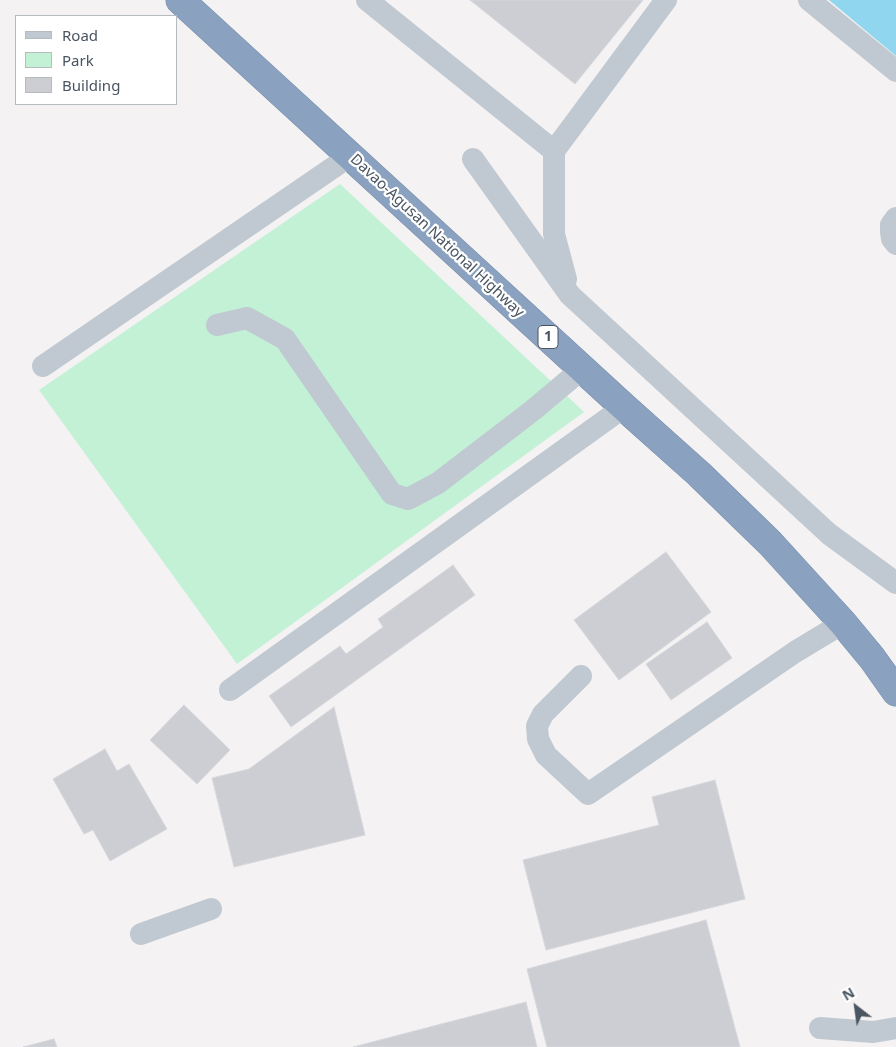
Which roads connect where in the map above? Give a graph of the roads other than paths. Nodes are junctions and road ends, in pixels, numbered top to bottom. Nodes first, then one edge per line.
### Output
1 (180, 0) edge
2 (367, 0) edge
3 (666, 0) edge
4 (809, 0) edge
5 (896, 71) edge
6 (554, 152) junction
7 (350, 156) junction
8 (473, 158) dead end
9 (896, 218) edge
10 (896, 244) edge
11 (570, 294) junction
12 (217, 325) dead end
13 (44, 366) dead end
14 (582, 369) junction
15 (624, 407) junction
16 (896, 583) edge
17 (843, 623) junction
18 (581, 676) dead end
19 (230, 690) dead end
20 (896, 692) edge
21 (211, 909) dead end
22 (141, 934) dead end
23 (820, 1028) dead end
24 (896, 1028) edge

1 - 7 highway, Davao-Agusan National Highway / 1
2 - 6 lane
3 - 6 lane
4 - 5 lane
6 - 11 lane
7 - 13 lane
7 - 14 highway, Davao-Agusan National Highway / 1
8 - 11 lane
9 - 10 lane
11 - 16 lane
12 - 14 lane
14 - 15 highway, Davao-Agusan National Highway / 1
15 - 17 highway, Davao-Agusan National Highway / 1
15 - 19 lane
17 - 18 lane
17 - 20 highway, Davao-Agusan National Highway / 1
21 - 22 lane
23 - 24 lane

